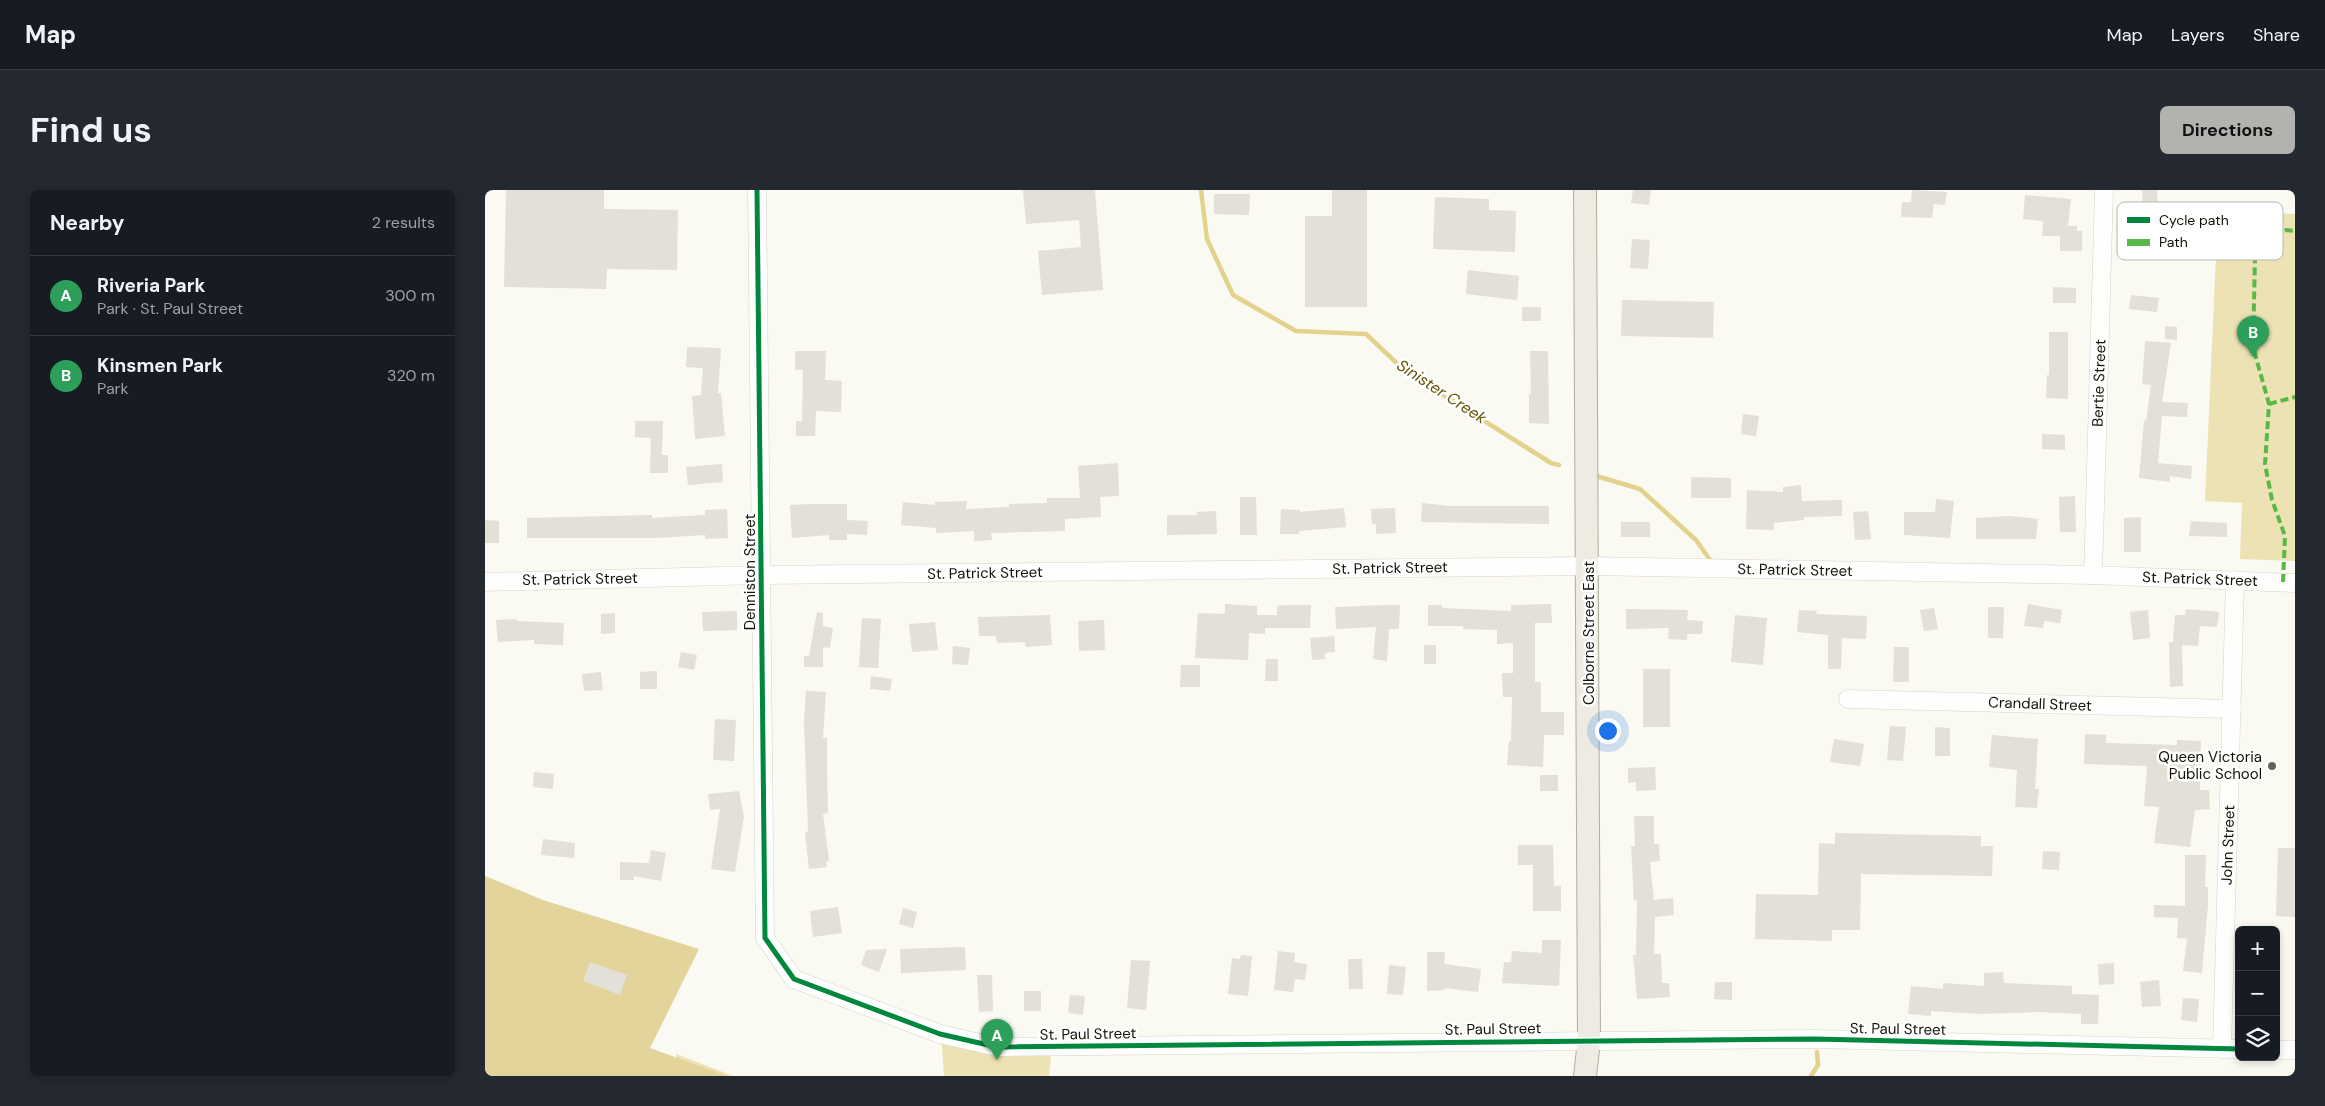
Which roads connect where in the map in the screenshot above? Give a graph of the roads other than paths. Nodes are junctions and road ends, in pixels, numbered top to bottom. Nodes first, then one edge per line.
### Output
1 (757, 190) edge
2 (1585, 190) edge
3 (2104, 190) edge
4 (1589, 566) junction
5 (763, 575) junction
6 (2093, 575) junction
7 (2235, 580) junction
8 (485, 582) edge
9 (2295, 583) edge
10 (1848, 699) dead end
11 (2232, 709) junction
12 (772, 951) joint
13 (1589, 1041) junction
14 (2231, 1049) edge
15 (2280, 1050) edge
16 (2295, 1050) edge
17 (1585, 1076) edge

1 - 5 street, Denniston Street
2 - 4 main road, Colborne Street East
3 - 6 street, Bertie Street
4 - 5 street, St. Patrick Street
4 - 6 street, St. Patrick Street
4 - 13 main road, Colborne Street East
5 - 8 street, St. Patrick Street
5 - 12 street, Denniston Street
6 - 7 street, St. Patrick Street
7 - 9 street, St. Patrick Street
7 - 11 street, John Street
10 - 11 street, Crandall Street
11 - 14 street, John Street
12 - 13 street, St. Paul Street
13 - 14 street, St. Paul Street
13 - 17 main road, Colborne Street East
15 - 16 street

